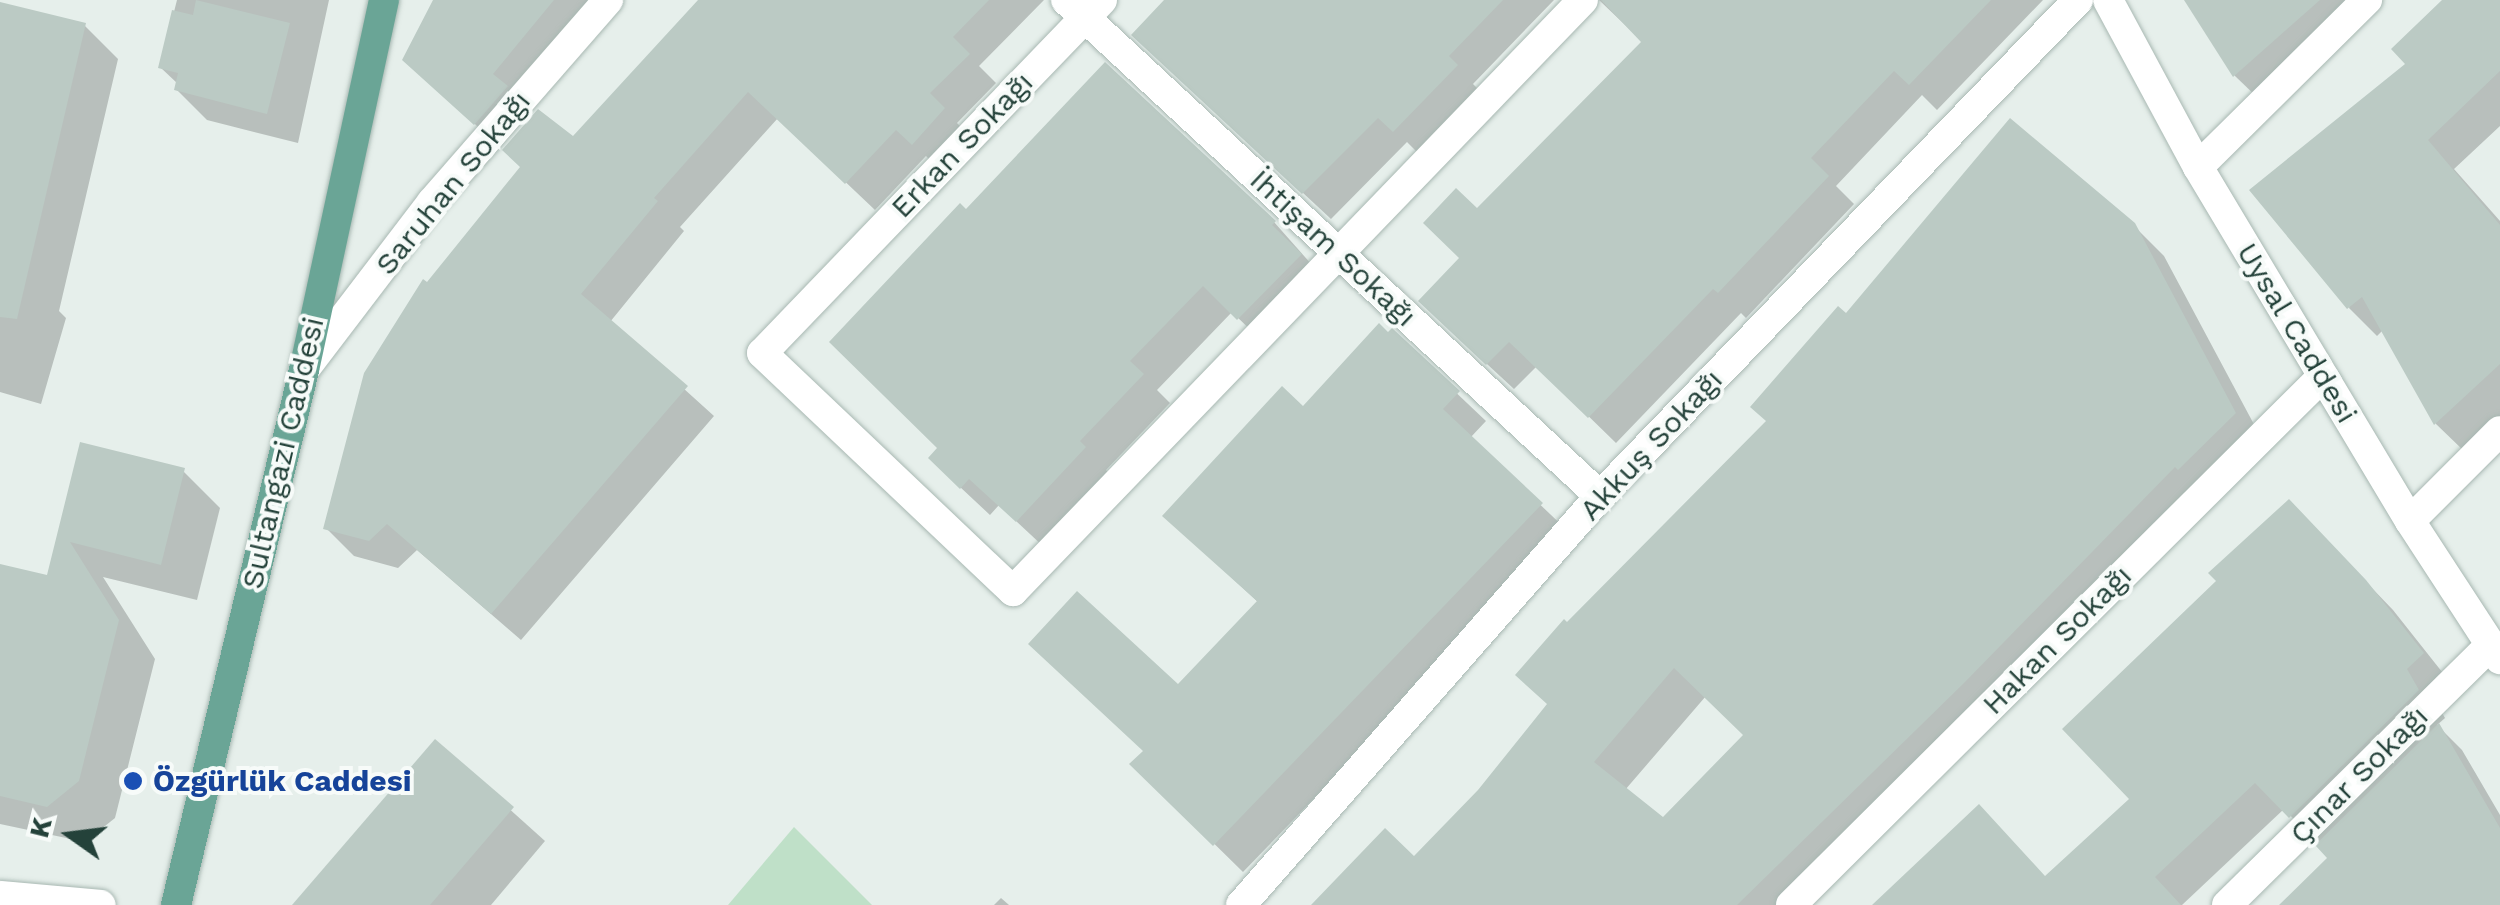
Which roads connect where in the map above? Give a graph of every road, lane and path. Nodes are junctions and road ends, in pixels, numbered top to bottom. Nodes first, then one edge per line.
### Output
1 (384, 0) edge
2 (608, 0) edge
3 (1584, 0) edge
4 (2078, 0) edge
5 (2108, 0) edge
6 (2366, 0) edge
7 (1085, 6) edge
8 (2198, 168) junction
9 (1340, 256) junction
10 (304, 370) junction
11 (2322, 376) junction
12 (2500, 431) edge
13 (1600, 496) junction
14 (2410, 521) junction
15 (2496, 652) edge
16 (0, 896) edge
17 (101, 905) edge
18 (176, 905) edge
19 (1241, 905) edge
20 (1791, 905) edge
21 (2227, 905) edge

1 - 10 main road, Sultangazi Caddesi
2 - 10 street, Saruhan Sokağı
3 - 9 street
4 - 13 street, Akkuş Sokağı
5 - 8 street, Uysal Caddesi
6 - 8 street
7 - 9 street, İhtişam Sokağı
7 - 9 street, Erkan Sokağı
8 - 11 street, Uysal Caddesi
9 - 13 street, İhtişam Sokağı
10 - 18 main road, Sultangazi Caddesi
11 - 14 street, Uysal Caddesi
11 - 20 street, Hakan Sokağı
12 - 14 street
13 - 19 street, Akkuş Sokağı
14 - 15 street, Uysal Caddesi
15 - 21 street, Çınar Sokağı
16 - 17 street

